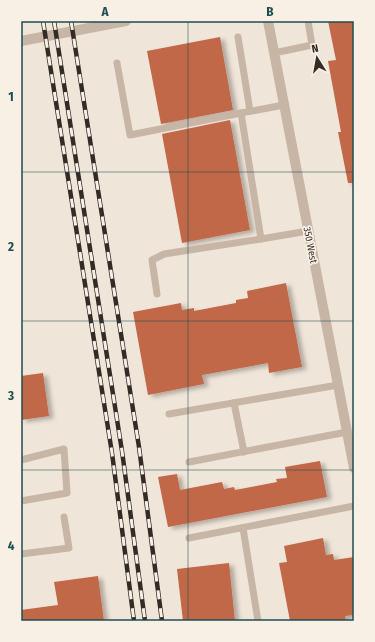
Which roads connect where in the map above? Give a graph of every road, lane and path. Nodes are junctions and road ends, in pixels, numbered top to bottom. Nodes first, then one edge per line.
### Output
1 (126, 21) edge
2 (268, 21) edge
3 (308, 21) edge
4 (238, 37) dead end
5 (21, 41) edge
6 (274, 53) junction
7 (117, 63) dead end
8 (284, 105) junction
9 (250, 111) junction
10 (241, 113) junction
11 (308, 231) junction
12 (261, 239) junction
13 (157, 294) dead end
14 (338, 386) junction
15 (234, 403) junction
16 (170, 414) dead end
17 (347, 432) junction
18 (244, 452) junction
19 (21, 460) edge
20 (189, 462) dead end
21 (354, 468) edge
22 (21, 502) edge
23 (354, 506) edge
24 (64, 517) dead end
25 (243, 528) junction
26 (189, 538) dead end
27 (21, 554) edge
28 (258, 621) edge

1 - 5 street
2 - 6 street, 350 West
3 - 6 lane
4 - 9 lane
6 - 8 street, 350 West
7 - 10 lane
8 - 9 lane
8 - 11 street, 350 West
9 - 10 lane
10 - 12 lane
11 - 12 lane
11 - 14 street, 350 West
12 - 13 lane
14 - 15 lane
14 - 17 street, 350 West
15 - 16 lane
15 - 18 lane
17 - 18 lane
17 - 21 street, 350 West
18 - 20 lane
19 - 22 lane
23 - 25 lane
24 - 27 lane
25 - 26 lane
25 - 28 lane

